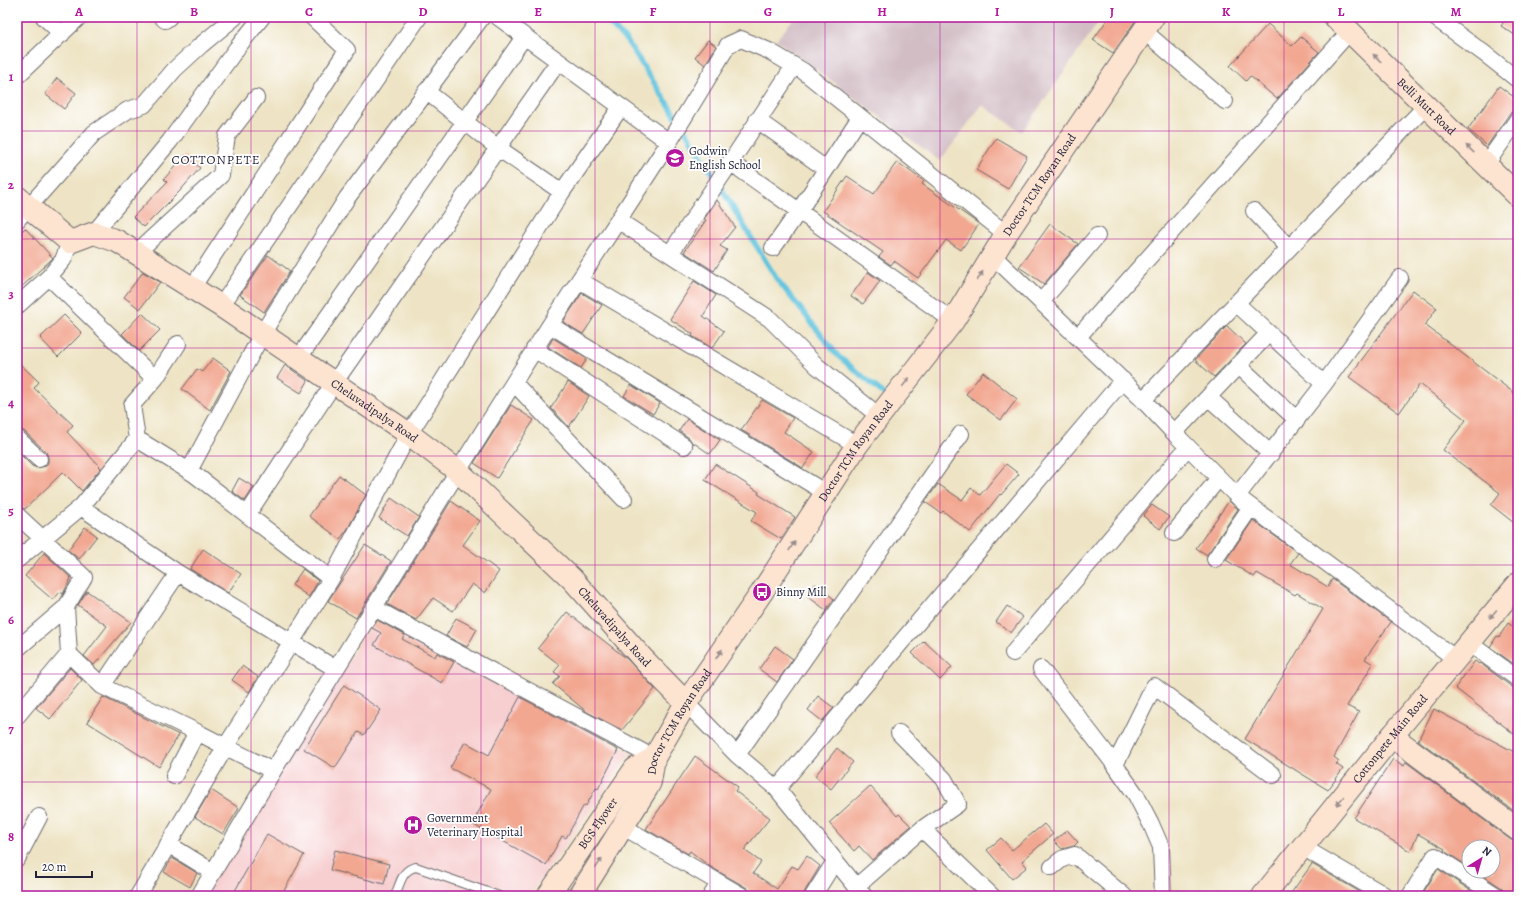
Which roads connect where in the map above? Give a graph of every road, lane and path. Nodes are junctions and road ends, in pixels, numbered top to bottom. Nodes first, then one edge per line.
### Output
1 (44, 17) edge
2 (79, 17) edge
3 (162, 17) edge
4 (169, 17) edge
5 (236, 17) edge
6 (262, 17) edge
7 (312, 17) edge
8 (419, 17) edge
9 (482, 17) edge
10 (498, 17) edge
11 (1434, 17) edge
12 (1148, 24) edge
13 (1342, 24) edge
14 (62, 34) junction
15 (524, 37) junction
16 (558, 62) junction
17 (794, 66) junction
18 (20, 67) edge
19 (1516, 74) edge
20 (426, 92) junction
21 (256, 98) dead end
22 (1225, 101) dead end
23 (1426, 106) junction
24 (620, 107) junction
25 (860, 117) junction
26 (1518, 119) edge
27 (757, 120) junction
28 (464, 122) junction
29 (676, 131) junction
30 (498, 148) junction
31 (1486, 164) junction
32 (726, 168) junction
33 (826, 169) junction
34 (562, 192) junction
35 (1518, 196) edge
36 (21, 208) edge
37 (1254, 210) dead end
38 (799, 211) junction
39 (619, 221) junction
40 (94, 233) junction
41 (1006, 234) junction
42 (1097, 236) dead end
43 (70, 242) junction
44 (773, 248) dead end
45 (1289, 248) junction
46 (136, 253) junction
47 (670, 254) junction
48 (992, 255) junction
49 (49, 277) junction
50 (1400, 278) dead end
51 (579, 280) junction
52 (192, 288) junction
53 (1041, 302) junction
54 (1236, 303) junction
55 (17, 306) edge
56 (221, 306) junction
57 (953, 321) junction
58 (550, 325) junction
59 (1269, 333) junction
60 (262, 334) junction
61 (1078, 338) junction
62 (178, 344) dead end
63 (534, 349) junction
64 (298, 359) junction
65 (1238, 365) junction
66 (155, 379) junction
67 (1123, 380) junction
68 (334, 383) junction
69 (514, 383) junction
70 (1324, 384) junction
71 (1208, 397) junction
72 (1143, 400) junction
73 (879, 416) junction
74 (1297, 420) junction
75 (409, 434) junction
76 (961, 434) dead end
77 (1174, 434) junction
78 (17, 438) edge
79 (137, 439) junction
80 (857, 445) junction
81 (684, 446) dead end
82 (1188, 447) junction
83 (1271, 454) junction
84 (39, 459) dead end
85 (189, 471) junction
86 (458, 471) junction
87 (1219, 478) junction
88 (826, 494) junction
89 (1237, 496) junction
90 (624, 499) dead end
91 (81, 507) junction
92 (1251, 507) junction
93 (17, 515) edge
94 (247, 515) junction
95 (1174, 533) dead end
96 (43, 538) junction
97 (1215, 559) dead end
98 (17, 560) edge
99 (178, 573) junction
100 (331, 579) junction
101 (1518, 584) edge
102 (66, 607) junction
103 (374, 608) junction
104 (292, 641) junction
105 (17, 649) edge
106 (1462, 651) junction
107 (1013, 653) dead end
108 (69, 654) junction
109 (336, 669) junction
110 (1041, 669) dead end
111 (1518, 679) edge
112 (102, 686) junction
113 (686, 703) junction
114 (17, 716) edge
115 (197, 732) junction
116 (899, 732) dead end
117 (1392, 736) junction
118 (226, 746) junction
119 (738, 755) junction
120 (654, 758) junction
121 (1115, 765) junction
122 (273, 771) junction
123 (1273, 775) dead end
124 (174, 776) dead end
125 (777, 789) junction
126 (39, 817) dead end
127 (622, 826) junction
128 (922, 829) junction
129 (1518, 830) edge
130 (168, 844) junction
131 (1304, 846) junction
132 (17, 859) edge
133 (835, 861) junction
134 (1052, 867) dead end
135 (213, 872) junction
136 (860, 891) edge
137 (138, 896) edge
138 (199, 896) edge
139 (395, 896) edge
140 (498, 896) edge
141 (548, 896) edge
142 (579, 896) edge
143 (742, 896) edge
144 (813, 896) edge
145 (992, 896) edge
146 (1124, 896) edge
147 (1162, 896) edge
148 (1263, 896) edge
149 (1386, 896) edge
150 (1410, 896) edge
151 (1497, 896) edge

1 - 14 street
2 - 14 street
3 - 4 street
5 - 36 street
6 - 40 street
7 - 52 street
8 - 56 street
9 - 20 street
10 - 15 street
11 - 19 street
12 - 22 street
12 - 41 main road, Doctor TCM Royan Road
23 -> 13 main road, Belli Mutt Road
13 - 61 street
14 - 18 street
15 - 16 street
15 - 28 street
16 - 24 street
16 - 30 street
17 - 25 street
17 - 27 street
17 - 29 street
20 - 28 street
20 - 60 street
21 - 46 street
31 -> 23 main road, Belli Mutt Road
23 - 45 street
24 - 29 street
24 - 34 street
25 - 33 street
25 - 41 street
26 - 31 street
27 - 32 street
27 - 33 street
28 - 30 street
28 - 64 street
29 - 39 street
30 - 34 street
30 - 68 street
31 - 35 main road, Belli Mutt Road
32 - 38 street
32 - 47 street
33 - 38 street
34 - 75 street
36 - 43 main road
37 - 45 street
38 - 44 street
38 - 57 street
39 - 47 street
39 - 51 street
40 - 43 main road
40 - 46 main road, Cheluvadipalya Road
41 - 48 main road, Doctor TCM Royan Road
42 - 53 street
43 - 49 street
45 - 54 street
46 - 52 main road, Cheluvadipalya Road
47 - 73 street
48 - 53 street
57 -> 48 main road, Doctor TCM Royan Road
49 - 55 street
49 - 66 street
50 - 70 street
51 - 58 street
51 - 80 street
52 - 56 main road, Cheluvadipalya Road
53 - 61 street
54 - 59 street
54 - 72 street
56 - 60 main road, Cheluvadipalya Road
73 -> 57 main road, Doctor TCM Royan Road
58 - 63 street
58 - 88 street
59 - 65 street
59 - 70 street
60 - 64 main road, Cheluvadipalya Road
60 - 85 street
61 - 67 street
62 - 66 street
63 - 69 street
63 - 81 street
64 - 68 main road, Cheluvadipalya Road
65 - 71 street
65 - 74 street
66 - 79 street
67 - 72 street
67 - 125 street
68 - 75 main road, Cheluvadipalya Road
68 - 94 street
69 - 86 street
69 - 90 street
70 - 74 street
71 - 77 street
71 - 83 street
72 - 77 street
73 - 80 main road, Doctor TCM Royan Road
74 - 83 street
75 - 86 main road, Cheluvadipalya Road
75 - 100 street
76 - 119 street
77 - 82 street
78 - 84 street
79 - 85 street
79 - 91 street
80 - 88 main road, Doctor TCM Royan Road
82 - 87 street
82 - 107 street
83 - 89 street
85 - 94 street
86 - 103 street
86 - 113 main road, Cheluvadipalya Road
87 - 89 street
87 - 95 street
113 -> 88 main road, Doctor TCM Royan Road
89 - 92 street
91 - 96 street
91 - 99 street
92 - 97 street
92 - 106 street
93 - 96 street
94 - 100 street
96 - 98 street
96 - 102 street
99 - 104 street
99 - 112 street
100 - 104 street
101 -> 106 main road, Cottonpete Main Road
102 - 105 street
102 - 108 street
103 - 109 street
103 - 120 street
104 - 109 street
104 - 118 street
106 - 111 street
106 - 117 main road, Cottonpete Main Road
108 - 112 street
108 - 114 street
109 - 122 street
110 - 121 street
112 - 115 street
113 - 119 street
113 - 120 main road, Doctor TCM Royan Road
115 - 118 street
115 - 124 street
116 - 128 street
117 - 129 main road
117 -> 131 main road, Cottonpete Main Road
118 - 122 street
118 - 130 street
119 - 125 street
120 - 127 main road, Doctor TCM Royan Road
120 - 141 main road, BGS Flyover
121 - 123 street
121 - 147 street
122 - 135 street
125 - 133 street
126 - 132 street
142 -> 127 main road, Doctor TCM Royan Road
127 - 143 street
128 - 136 street
128 - 145 street
130 - 135 street
130 - 137 street
131 - 148 main road, Cottonpete Main Road
131 - 149 street
133 - 136 street
133 - 144 street
134 - 146 street
135 - 138 street
139 - 140 lane
150 - 151 street

